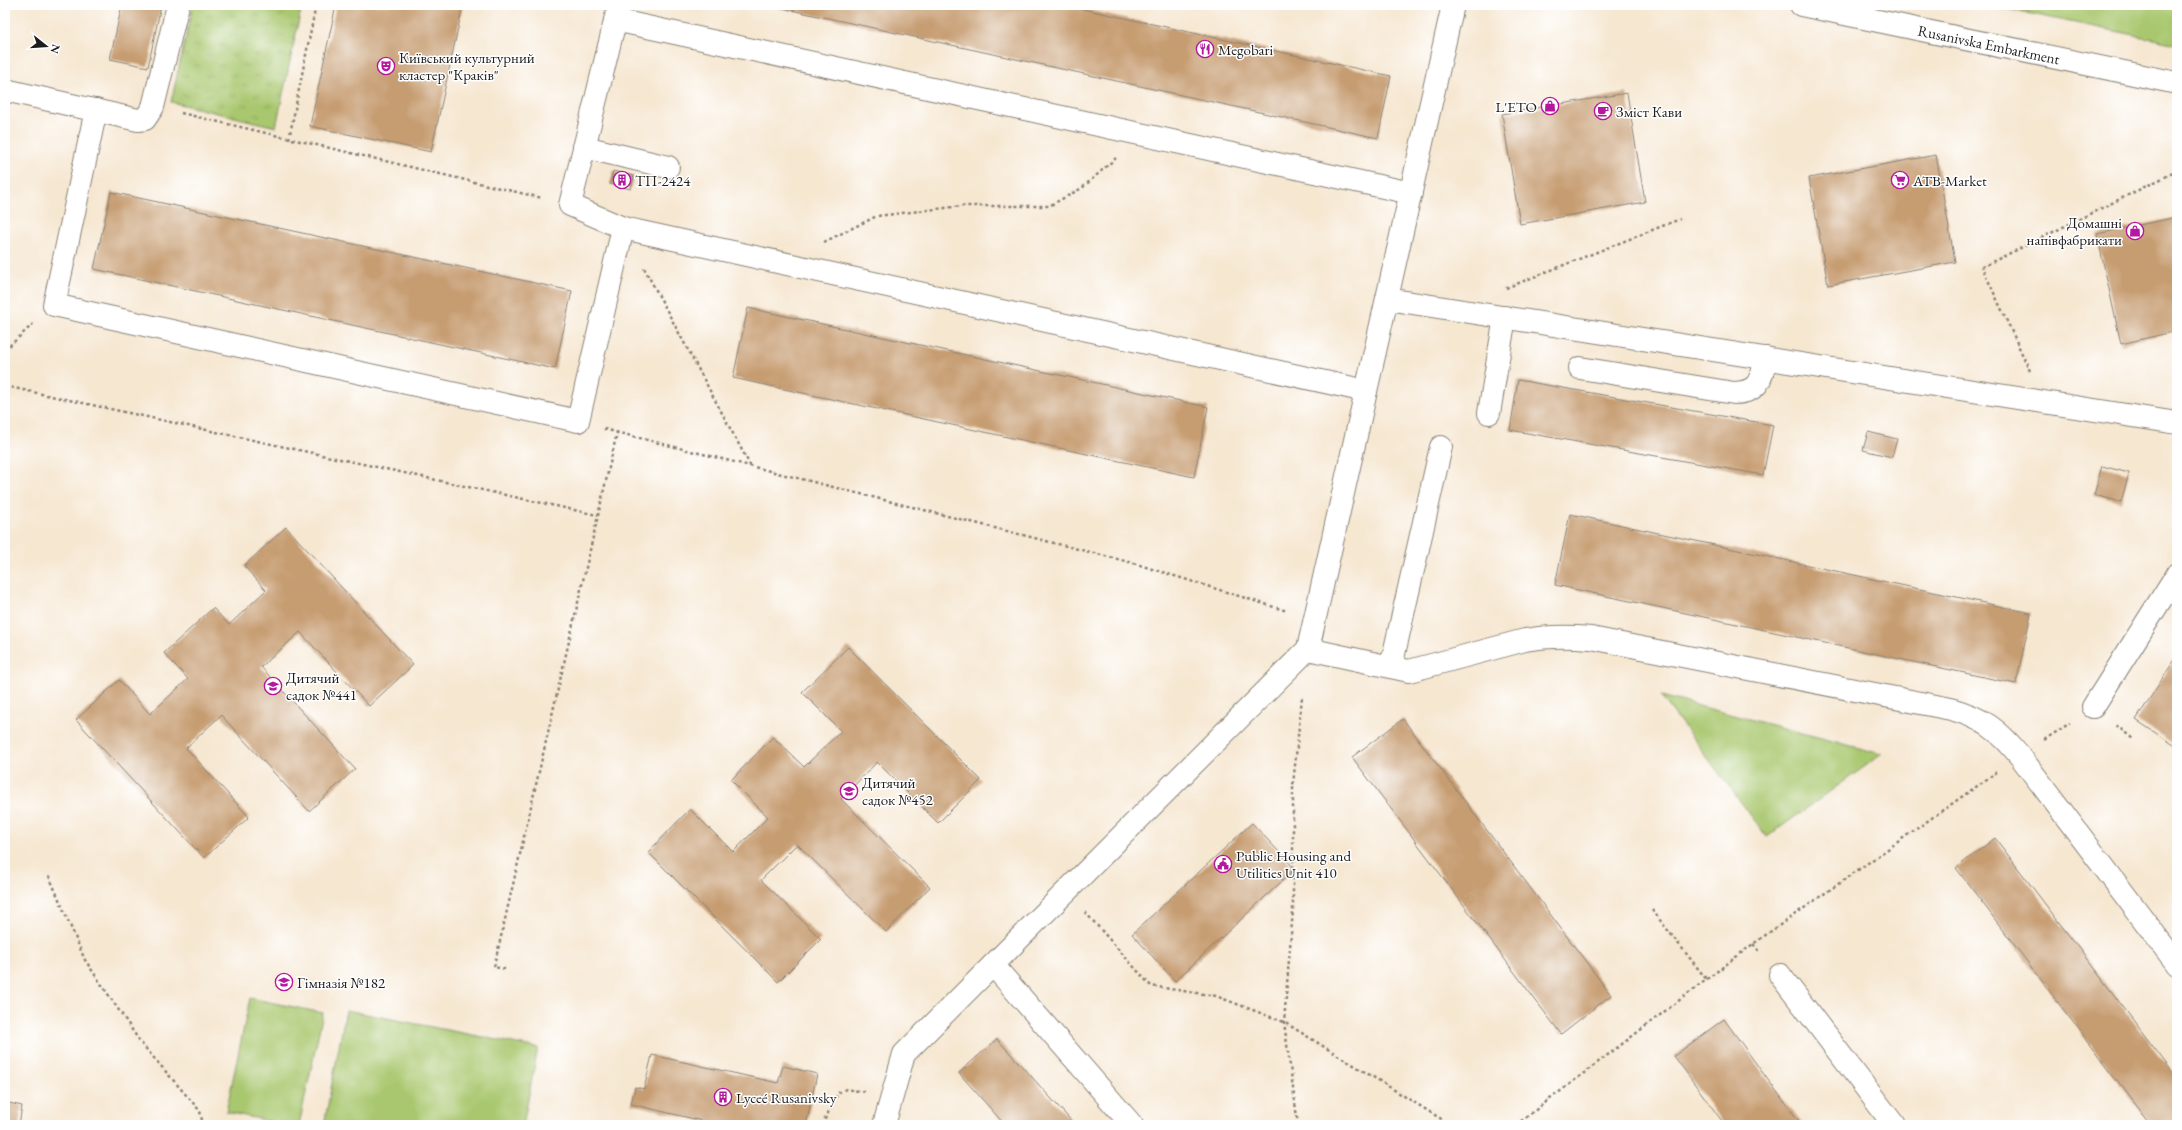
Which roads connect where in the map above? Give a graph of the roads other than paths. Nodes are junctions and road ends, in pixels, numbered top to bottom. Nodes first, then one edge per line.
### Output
1 (178, 5) edge
2 (1453, 5) edge
3 (1801, 5) edge
4 (617, 12) edge
5 (2177, 83) edge
6 (5, 90) edge
7 (96, 110) junction
8 (584, 147) junction
9 (668, 166) dead end
10 (1411, 193) junction
11 (623, 228) junction
12 (1387, 299) junction
13 (1505, 317) junction
14 (1766, 358) junction
15 (1580, 368) dead end
16 (1366, 391) junction
17 (1489, 413) dead end
18 (2177, 423) edge
19 (1441, 447) dead end
20 (2177, 574) edge
21 (1308, 649) junction
22 (1390, 667) junction
23 (2093, 707) dead end
24 (2177, 964) edge
25 (993, 965) junction
26 (1780, 975) dead end
27 (884, 1125) edge
28 (1132, 1125) edge
29 (1894, 1125) edge

1 - 7 main road
2 - 10 main road
3 - 5 main road, Rusanivska Embarkment
4 - 8 main road
4 - 10 main road
6 - 7 main road
7 - 11 main road
8 - 9 main road
8 - 11 main road
10 - 12 main road
11 - 16 main road
12 - 13 main road
12 - 16 main road
13 - 14 main road
13 - 17 main road
14 - 15 main road
14 - 18 main road
16 - 21 main road
19 - 22 main road
20 - 23 main road
21 - 22 main road
21 - 25 main road
22 - 24 main road
25 - 27 main road
25 - 28 main road
26 - 29 main road

